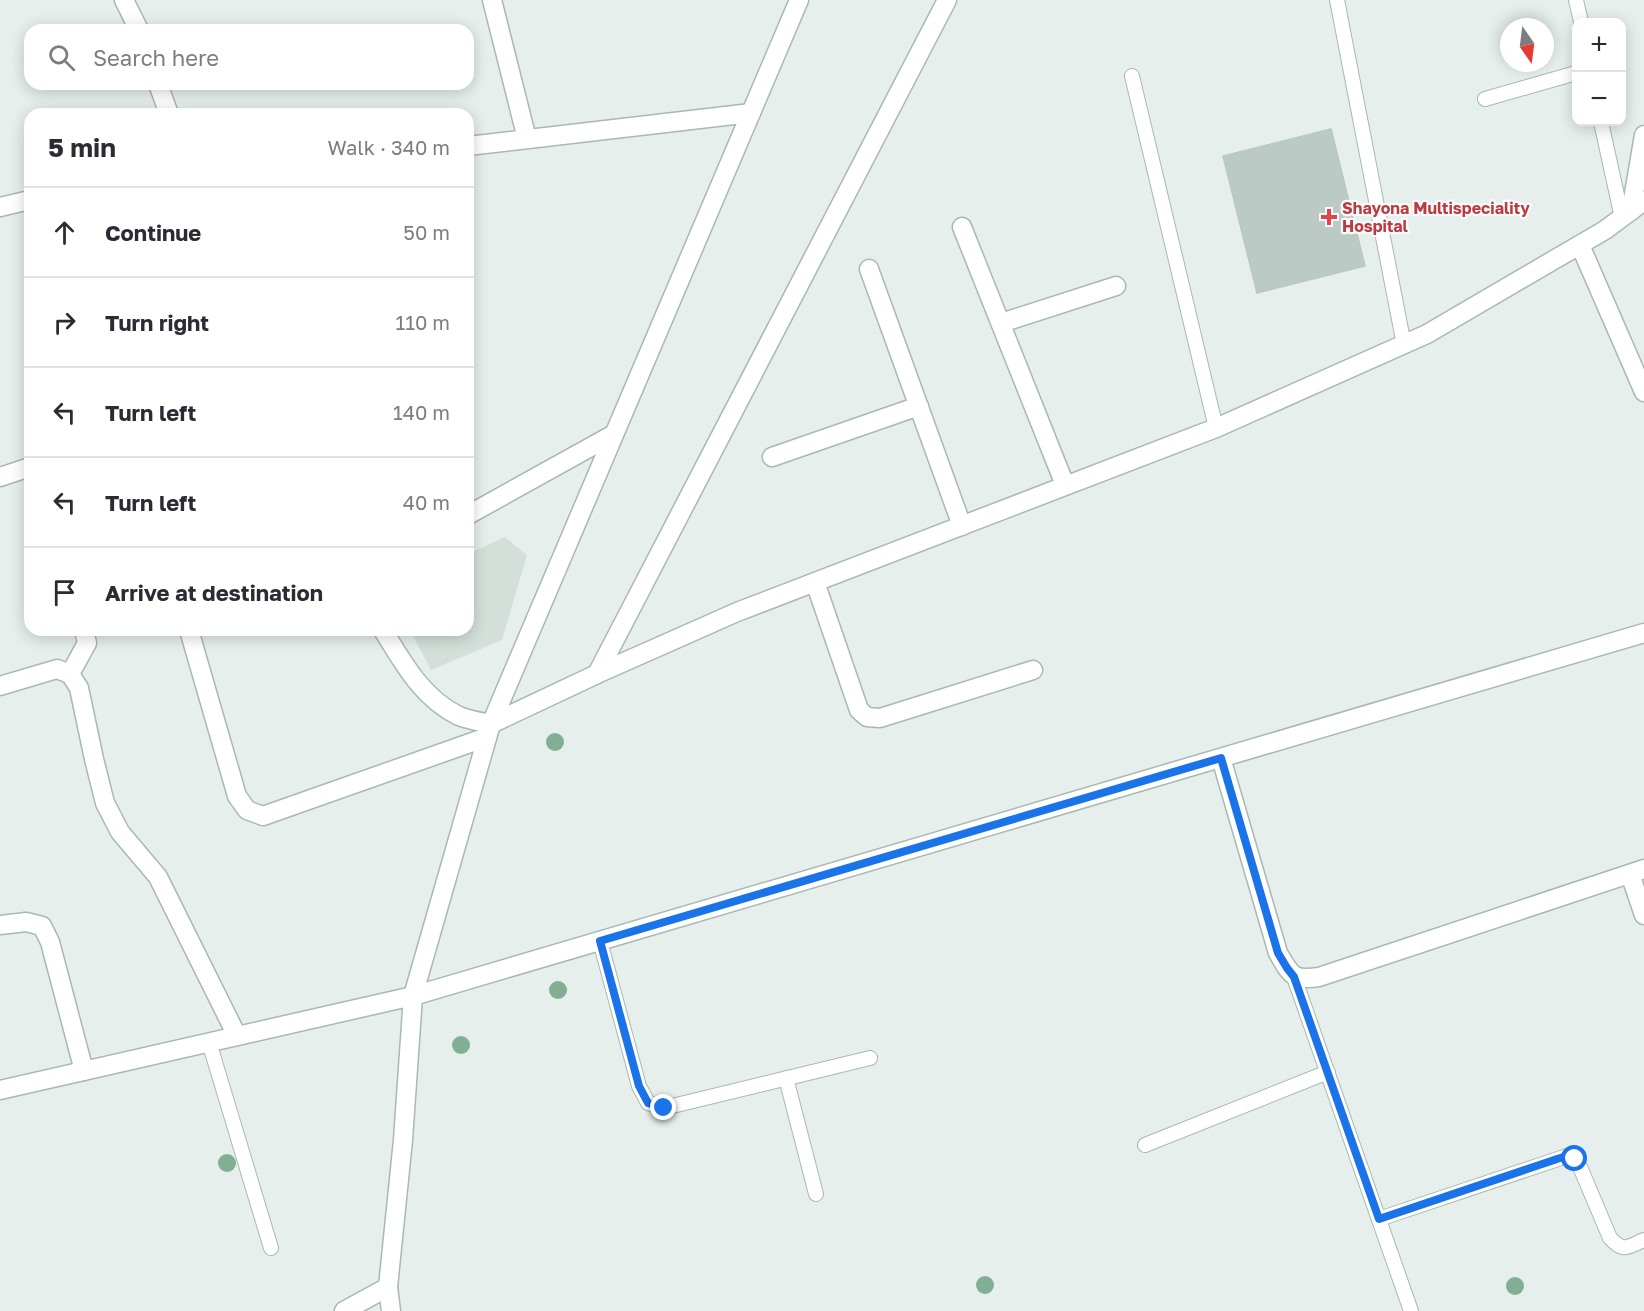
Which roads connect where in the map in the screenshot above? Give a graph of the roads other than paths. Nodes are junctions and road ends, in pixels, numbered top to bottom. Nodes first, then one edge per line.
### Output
1 (124, 0) edge
2 (492, 0) edge
3 (800, 0) edge
4 (947, 0) edge
5 (1337, 0) edge
6 (1576, 0) edge
7 (1580, 18) edge
8 (135, 24) edge
9 (1572, 75) edge
10 (1132, 76) dead end
11 (161, 90) edge
12 (1485, 99) dead end
13 (167, 108) edge
14 (751, 113) junction
15 (1603, 126) edge
16 (1644, 135) edge
17 (527, 139) junction
18 (474, 145) edge
19 (24, 201) edge
20 (0, 207) edge
21 (1635, 211) edge
22 (962, 227) dead end
23 (1580, 245) junction
24 (869, 269) dead end
25 (1116, 286) dead end
26 (1000, 323) junction
27 (1404, 345) junction
28 (1644, 392) edge
29 (919, 406) junction
30 (1216, 428) junction
31 (614, 434) junction
32 (772, 457) dead end
33 (24, 469) edge
34 (0, 477) edge
35 (1065, 485) junction
36 (474, 512) edge
37 (962, 526) junction
38 (814, 582) junction
39 (1644, 633) edge
40 (85, 636) edge
41 (191, 636) edge
42 (387, 636) edge
43 (1033, 670) dead end
44 (70, 674) junction
45 (597, 674) junction
46 (0, 686) edge
47 (489, 731) junction
48 (1221, 758) junction
49 (1637, 871) edge
50 (1644, 915) edge
51 (0, 925) edge
52 (600, 941) junction
53 (1294, 977) junction
54 (412, 996) junction
55 (237, 1036) junction
56 (209, 1042) junction
57 (870, 1058) dead end
58 (84, 1071) junction
59 (1328, 1072) junction
60 (786, 1078) junction
61 (0, 1090) edge
62 (1145, 1145) dead end
63 (816, 1194) dead end
64 (1379, 1219) junction
65 (1644, 1240) edge
66 (271, 1248) dead end
67 (388, 1287) junction
68 (344, 1311) edge
69 (391, 1311) edge
70 (1411, 1311) edge

1 - 8 street
2 - 17 street
3 - 14 street
4 - 45 street
5 - 27 lane
6 - 7 lane
9 - 12 lane
10 - 30 lane
11 - 13 street
14 - 17 street
14 - 31 street
15 - 21 lane
16 - 21 street
17 - 18 street
19 - 20 street
21 - 23 street
22 - 26 street
23 - 27 street
23 - 28 street
24 - 29 street
25 - 26 street
26 - 35 street
27 - 30 street
29 - 32 street
29 - 37 street
30 - 35 street
31 - 36 street
31 - 47 street
33 - 34 street
35 - 37 street
37 - 38 street
38 - 43 street
38 - 45 street
39 - 48 street
40 - 44 street
41 - 47 street
42 - 47 street
44 - 46 street
44 - 55 street
45 - 47 street
47 - 54 street
48 - 52 street
48 - 53 street
49 - 50 street
49 - 53 street
51 - 58 street
52 - 54 street
52 - 60 lane
53 - 59 lane
54 - 55 street
54 - 67 street
55 - 56 street
56 - 58 street
56 - 66 lane
57 - 60 lane
58 - 61 street
59 - 62 lane
59 - 64 lane
60 - 63 lane
64 - 65 lane
64 - 70 lane
67 - 68 street
67 - 69 street

